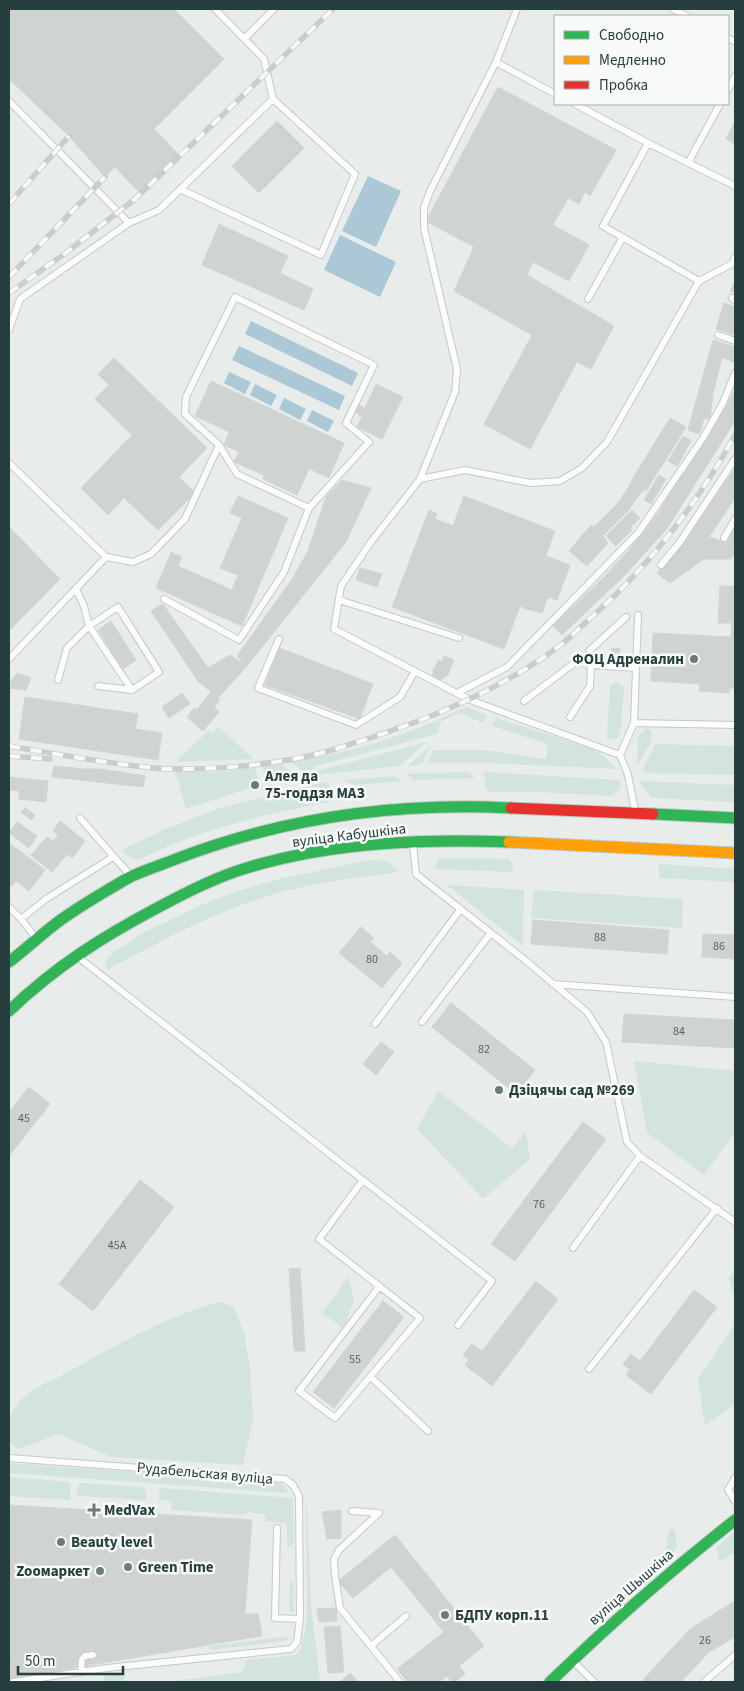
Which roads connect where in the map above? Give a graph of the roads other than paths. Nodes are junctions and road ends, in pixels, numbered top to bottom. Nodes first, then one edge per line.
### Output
1 (215, 9) edge
2 (274, 9) edge
3 (517, 9) edge
4 (674, 9) edge
5 (685, 15) edge
6 (244, 39) junction
7 (496, 62) junction
8 (735, 76) edge
9 (729, 88) edge
10 (554, 93) edge
11 (272, 99) junction
12 (577, 105) edge
13 (719, 105) edge
14 (10, 106) edge
15 (648, 142) junction
16 (688, 163) junction
17 (735, 186) edge
18 (180, 189) junction
19 (129, 223) junction
20 (623, 237) junction
21 (735, 257) edge
22 (699, 281) junction
23 (588, 299) dead end
24 (9, 330) edge
25 (718, 335) dead end
26 (735, 341) edge
27 (735, 373) edge
28 (219, 445) junction
29 (735, 459) edge
30 (9, 463) edge
31 (420, 479) junction
32 (309, 508) junction
33 (735, 519) edge
34 (724, 538) dead end
35 (106, 557) junction
36 (661, 565) dead end
37 (76, 589) junction
38 (164, 599) dead end
39 (339, 600) junction
40 (638, 615) dead end
41 (626, 617) dead end
42 (89, 626) junction
43 (459, 638) dead end
44 (279, 639) dead end
45 (9, 659) edge
46 (591, 665) junction
47 (635, 668) junction
48 (415, 671) junction
49 (58, 680) dead end
50 (98, 686) dead end
51 (132, 690) junction
52 (458, 693) junction
53 (524, 701) dead end
54 (570, 718) dead end
55 (634, 723) junction
56 (735, 725) edge
57 (620, 755) junction
58 (635, 813) junction
59 (80, 818) dead end
60 (735, 818) edge
61 (413, 842) junction
62 (735, 853) edge
63 (113, 857) junction
64 (131, 877) junction
65 (9, 907) edge
66 (460, 910) junction
67 (22, 919) junction
68 (490, 934) junction
69 (36, 939) junction
70 (75, 954) junction
71 (9, 962) edge
72 (552, 984) junction
73 (735, 996) edge
74 (9, 1011) edge
75 (422, 1022) dead end
76 (375, 1024) dead end
77 (640, 1156) junction
78 (363, 1180) junction
79 (717, 1208) junction
80 (735, 1222) edge
81 (573, 1248) dead end
82 (379, 1287) junction
83 (458, 1325) dead end
84 (589, 1369) dead end
85 (371, 1377) junction
86 (428, 1431) dead end
87 (9, 1458) edge
88 (735, 1478) edge
89 (735, 1501) edge
90 (352, 1511) dead end
91 (735, 1520) edge
92 (277, 1528) dead end
93 (406, 1616) dead end
94 (300, 1619) junction
95 (371, 1646) junction
96 (93, 1655) dead end
97 (735, 1655) edge
98 (572, 1660) junction
99 (81, 1672) junction
100 (13, 1682) edge
101 (400, 1682) edge
102 (550, 1682) edge
103 (594, 1682) edge
104 (704, 1682) edge

1 - 6 lane
2 - 6 lane
3 - 7 lane
4 - 5 lane
6 - 11 lane
7 - 10 lane
7 - 31 lane
8 - 9 lane
11 - 18 lane
11 - 18 lane
12 - 15 lane
13 - 16 lane
14 - 19 lane
15 - 16 lane
15 - 20 lane
16 - 17 lane
18 - 19 lane
19 - 24 lane
20 - 22 lane
20 - 23 lane
21 - 22 lane
22 - 31 lane
25 - 26 lane
27 - 52 lane
28 - 32 lane
28 - 32 lane
28 - 35 lane
29 - 36 lane
30 - 35 lane
31 - 39 lane
32 - 38 lane
33 - 34 lane
35 - 37 lane
37 - 42 lane
37 - 45 lane
39 - 43 lane
39 - 48 lane
40 - 47 lane
41 - 46 lane
42 - 49 lane
42 - 51 lane
42 - 51 lane
44 - 48 lane
46 - 47 lane
46 - 53 lane
46 - 54 lane
47 - 55 lane
48 - 52 lane
50 - 51 lane
52 - 57 lane
55 - 56 lane
55 - 57 lane
57 - 58 lane
58 - 60 main road, вуліца Кабушкіна
58 - 64 main road, вуліца Кабушкіна
59 - 63 lane
61 - 62 main road, вуліца Кабушкіна
61 - 66 lane
61 - 70 main road, вуліца Кабушкіна
63 - 64 lane
63 - 67 lane
64 - 69 main road, вуліца Кабушкіна
65 - 67 lane
66 - 68 lane
66 - 76 lane
67 - 69 lane
68 - 72 lane
68 - 75 lane
69 - 71 main road, вуліца Кабушкіна
70 - 74 main road, вуліца Кабушкіна
70 - 78 lane
72 - 73 lane
72 - 77 lane
77 - 79 lane
77 - 81 lane
78 - 82 lane
78 - 83 lane
79 - 80 lane
79 - 84 lane
82 - 85 lane
82 - 85 lane
85 - 86 lane
87 - 94 lane, Рудабельская вуліца
88 - 89 lane
90 - 95 lane
91 - 98 main road, вуліца Шышкіна
92 - 94 lane
93 - 95 lane
94 - 99 lane, Рудабельская вуліца
95 - 101 lane
96 - 99 lane
97 - 104 lane
98 - 102 main road, вуліца Шышкіна
98 - 103 lane
99 - 100 lane

